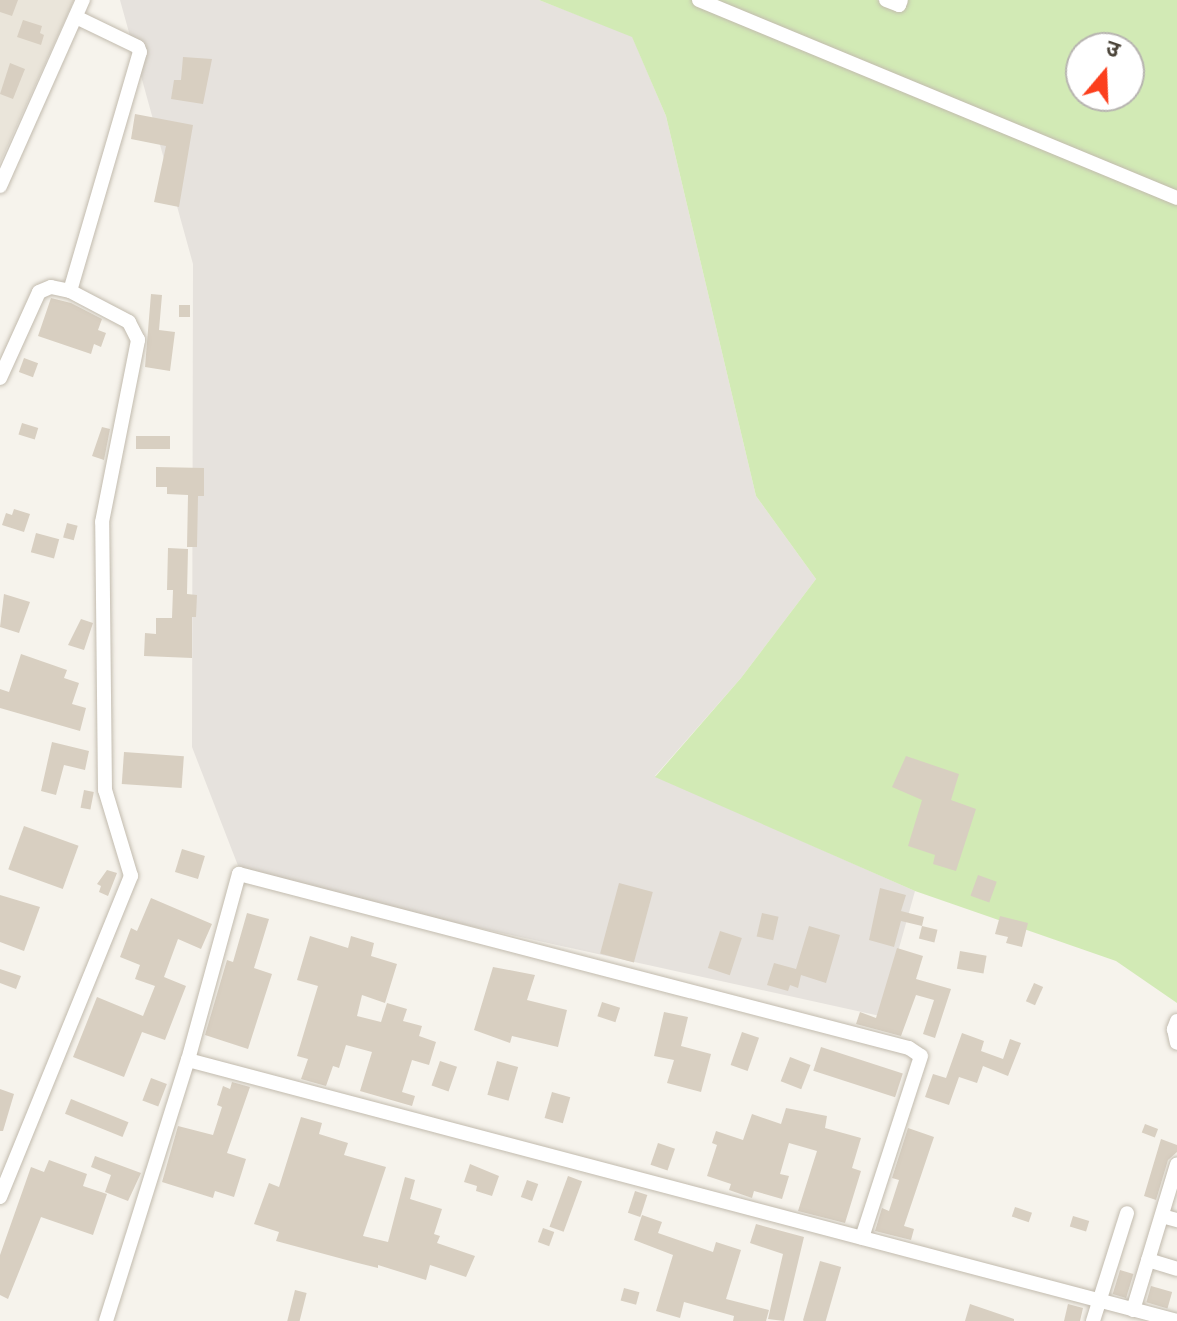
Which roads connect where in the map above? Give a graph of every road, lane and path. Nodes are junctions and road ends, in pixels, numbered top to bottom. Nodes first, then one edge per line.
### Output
1 (83, 0) edge
2 (699, 0) edge
3 (76, 17) junction
4 (0, 186) edge
5 (1177, 198) edge
6 (70, 291) junction
7 (0, 378) edge
8 (1177, 1021) edge
9 (1177, 1043) edge
10 (188, 1060) junction
11 (1176, 1168) edge
12 (0, 1197) edge
13 (1127, 1213) dead end
14 (1162, 1216) junction
15 (1177, 1220) edge
16 (862, 1238) junction
17 (1148, 1260) junction
18 (1177, 1269) edge
19 (1099, 1301) junction
20 (1133, 1310) junction
21 (106, 1321) edge
22 (1093, 1321) edge
23 (1177, 1321) edge

1 - 3 street
2 - 5 street
3 - 4 street
3 - 6 street
6 - 7 street
6 - 12 street
8 - 9 street
10 - 16 street
10 - 16 street
10 - 21 street
11 - 14 street
13 - 19 street
14 - 15 street
14 - 17 street
16 - 19 street
17 - 18 street
17 - 20 street
19 - 20 street
19 - 22 street
20 - 23 street

